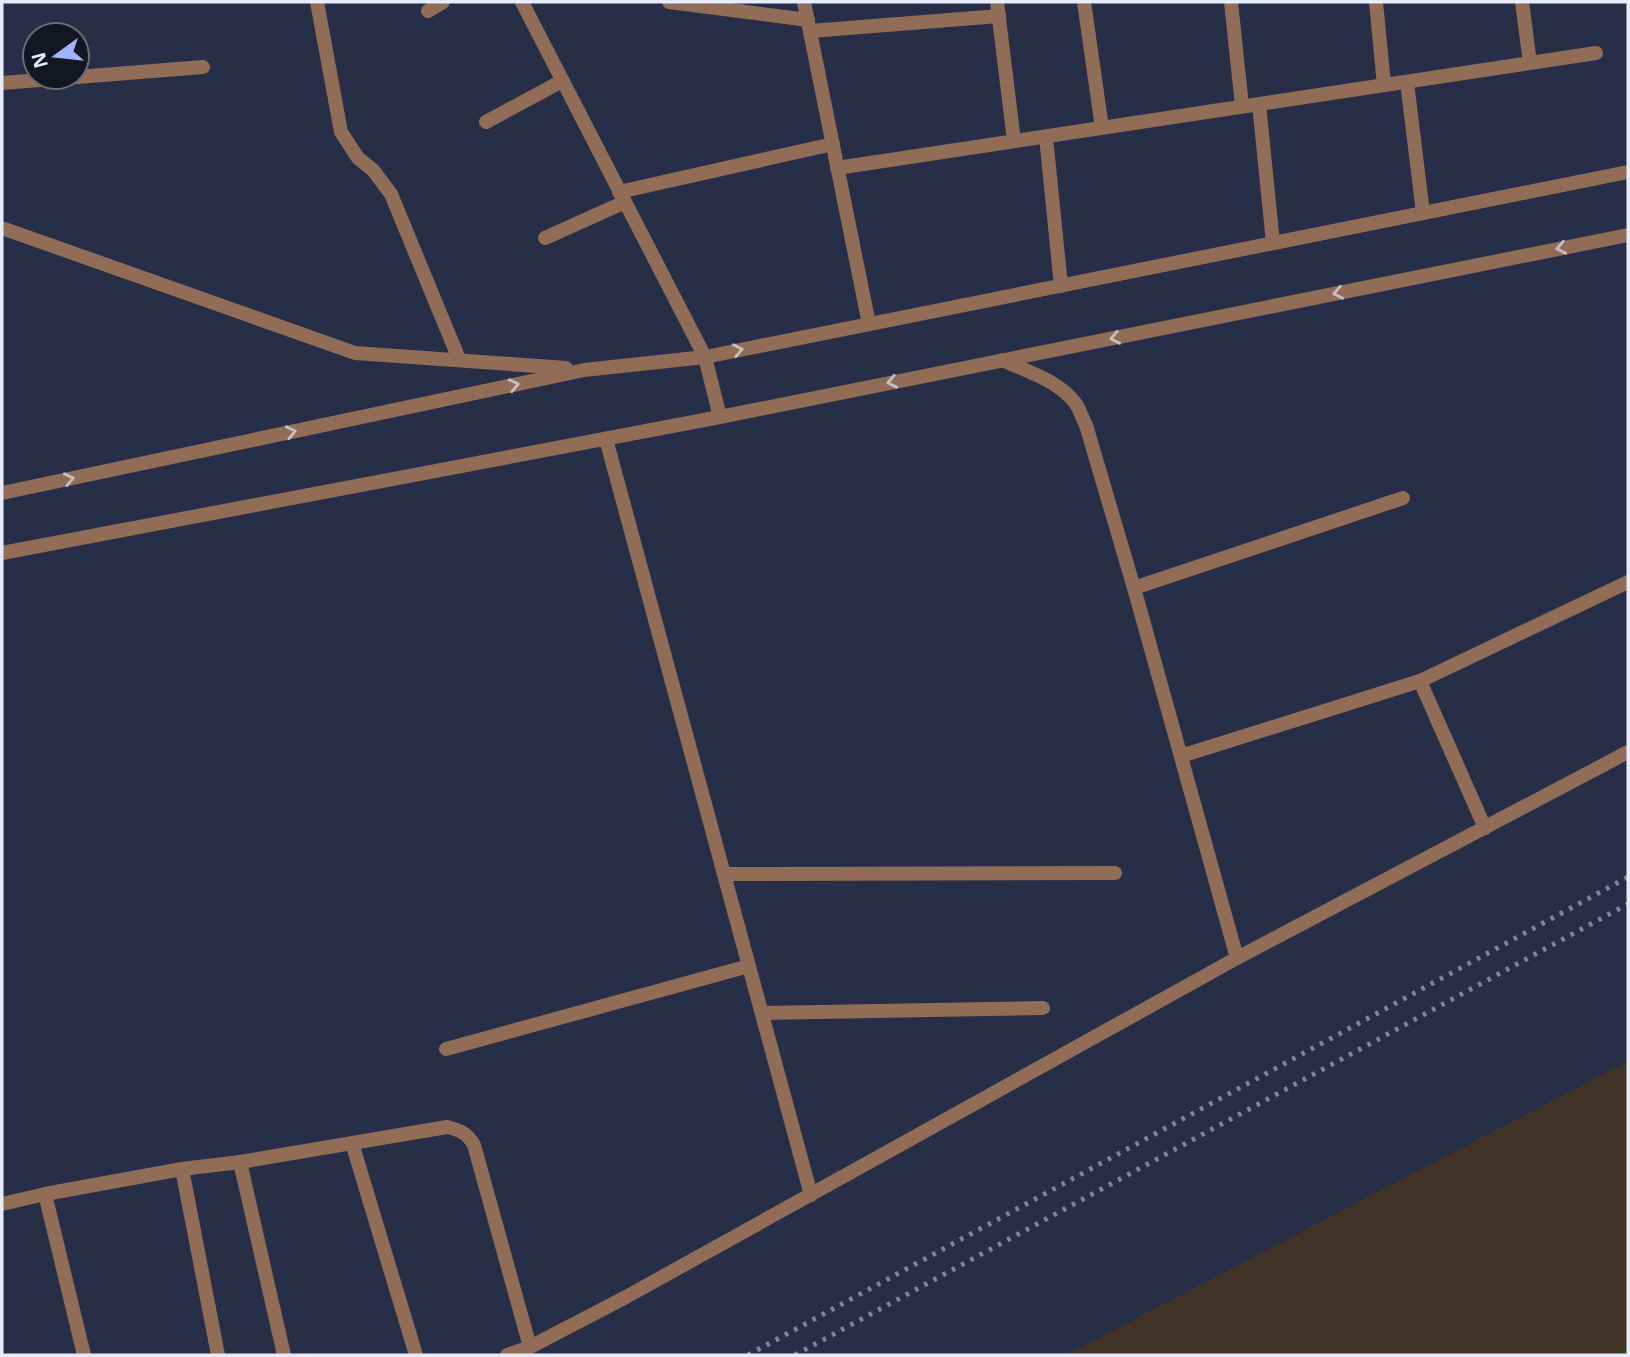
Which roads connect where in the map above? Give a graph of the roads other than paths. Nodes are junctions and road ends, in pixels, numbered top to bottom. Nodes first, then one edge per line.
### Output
1 (317, 2) edge
2 (443, 2) edge
3 (522, 2) edge
4 (670, 2) edge
5 (804, 2) edge
6 (1084, 2) edge
7 (1231, 2) edge
8 (1376, 2) edge
9 (1522, 2) edge
10 (998, 9) edge
11 (428, 11) dead end
12 (809, 25) junction
13 (1596, 52) dead end
14 (1530, 63) junction
15 (203, 67) dead end
16 (562, 81) junction
17 (1407, 82) junction
18 (2, 83) edge
19 (1384, 85) junction
20 (1259, 104) junction
21 (1242, 106) junction
22 (486, 122) dead end
23 (1102, 128) junction
24 (1046, 137) junction
25 (1014, 141) junction
26 (833, 144) junction
27 (837, 168) junction
28 (1628, 173) edge
29 (622, 197) junction
30 (1423, 214) junction
31 (2, 228) edge
32 (1628, 235) edge
33 (545, 238) dead end
34 (1273, 243) junction
35 (1061, 286) junction
36 (869, 324) junction
37 (705, 357) junction
38 (459, 359) junction
39 (1002, 360) junction
40 (583, 370) junction
41 (720, 417) junction
42 (606, 439) junction
43 (2, 493) edge
44 (1403, 498) dead end
45 (2, 553) edge
46 (1628, 582) edge
47 (1134, 588) junction
48 (1420, 681) junction
49 (1628, 752) edge
50 (1181, 755) junction
51 (1485, 828) junction
52 (1115, 873) dead end
53 (724, 874) junction
54 (1237, 958) junction
55 (749, 966) junction
56 (1043, 1007) dead end
57 (762, 1013) junction
58 (446, 1049) dead end
59 (352, 1143) junction
60 (240, 1162) junction
61 (182, 1169) junction
62 (45, 1194) junction
63 (811, 1195) junction
64 (2, 1204) edge
65 (530, 1347) junction
66 (84, 1355) edge
67 (218, 1355) edge
68 (284, 1355) edge
69 (416, 1355) edge
70 (507, 1355) edge

1 - 38 street
2 - 11 street
3 - 16 street
4 - 12 street
5 - 12 street
6 - 23 street
7 - 21 street
8 - 19 street
9 - 14 street
10 - 12 street
10 - 25 street
12 - 26 street
13 - 14 street
14 - 17 street
15 - 18 street
16 - 22 street
16 - 29 street
17 - 19 street
17 - 30 street
19 - 20 street
20 - 21 street
20 - 34 street
21 - 23 street
23 - 24 street
24 - 25 street
24 - 35 street
25 - 27 street
26 - 27 street
26 - 29 street
27 - 36 street
28 - 30 street
29 - 33 street
29 - 37 street
30 - 34 street
31 - 38 street
32 -> 39 street
34 - 35 street
35 - 36 street
37 -> 36 street
37 - 40 street
37 - 41 street
38 - 40 street
39 -> 41 street
39 - 47 street
43 -> 40 street
41 - 42 street
42 - 45 street
42 - 53 street
44 - 47 street
46 - 48 street
47 - 50 street
48 - 50 street
48 - 51 street
49 - 51 street
50 - 54 street
51 - 54 street
52 - 53 street
53 - 55 street
54 - 63 street
55 - 57 street
55 - 58 street
56 - 57 street
57 - 63 street
59 - 60 street
59 - 65 street
59 - 69 street
60 - 61 street
60 - 68 street
61 - 62 street
61 - 67 street
62 - 64 street
62 - 66 street
63 - 65 street
65 - 70 street

